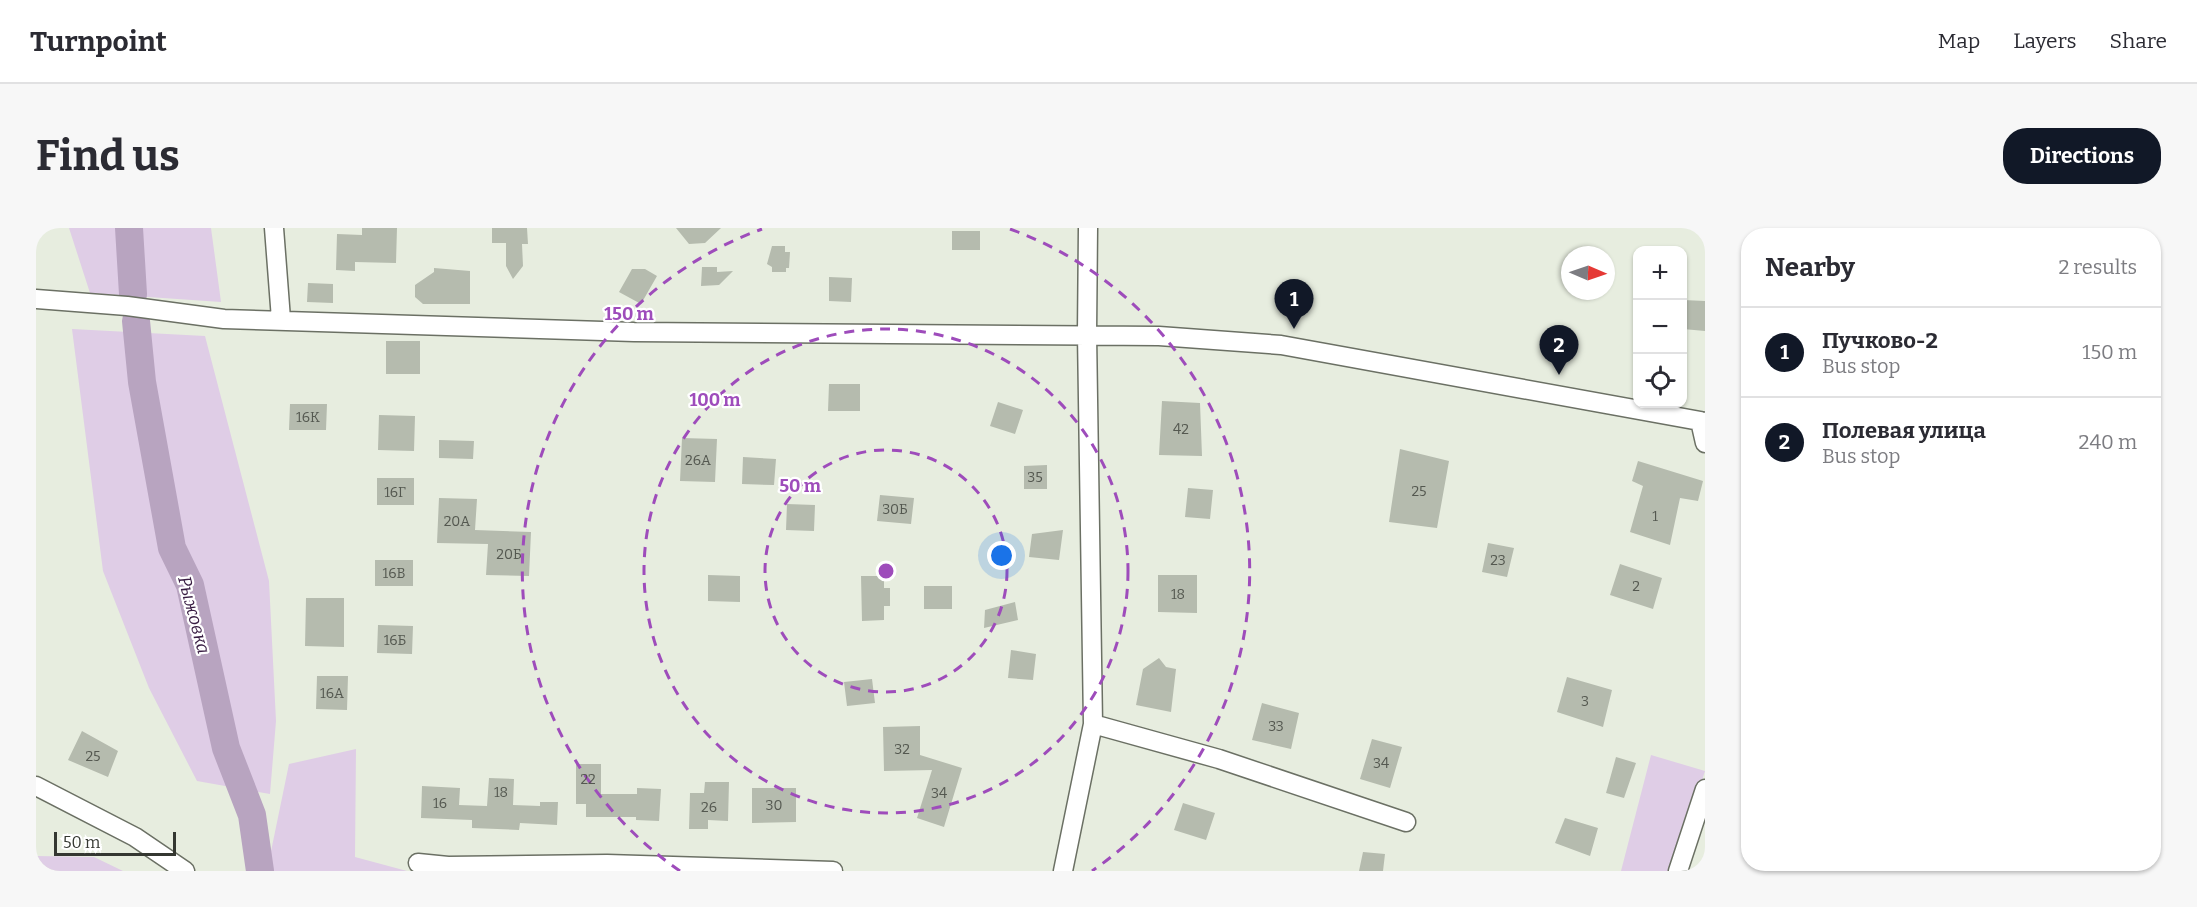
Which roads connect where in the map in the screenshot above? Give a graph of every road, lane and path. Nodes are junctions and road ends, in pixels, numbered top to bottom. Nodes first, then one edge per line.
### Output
1 (274, 228) edge
2 (1088, 228) edge
3 (36, 299) edge
4 (281, 319) junction
5 (1087, 334) junction
6 (1703, 422) edge
7 (1705, 443) edge
8 (1093, 724) junction
9 (36, 786) edge
10 (1705, 789) edge
11 (1406, 822) dead end
12 (418, 863) dead end
13 (185, 871) edge
14 (833, 871) edge
15 (1063, 871) edge
16 (1678, 871) edge

1 - 4 street
2 - 5 street
3 - 4 street
4 - 5 street
5 - 6 street
5 - 8 street
6 - 7 street
8 - 11 street
8 - 15 street
9 - 13 street
10 - 16 street
12 - 14 street

